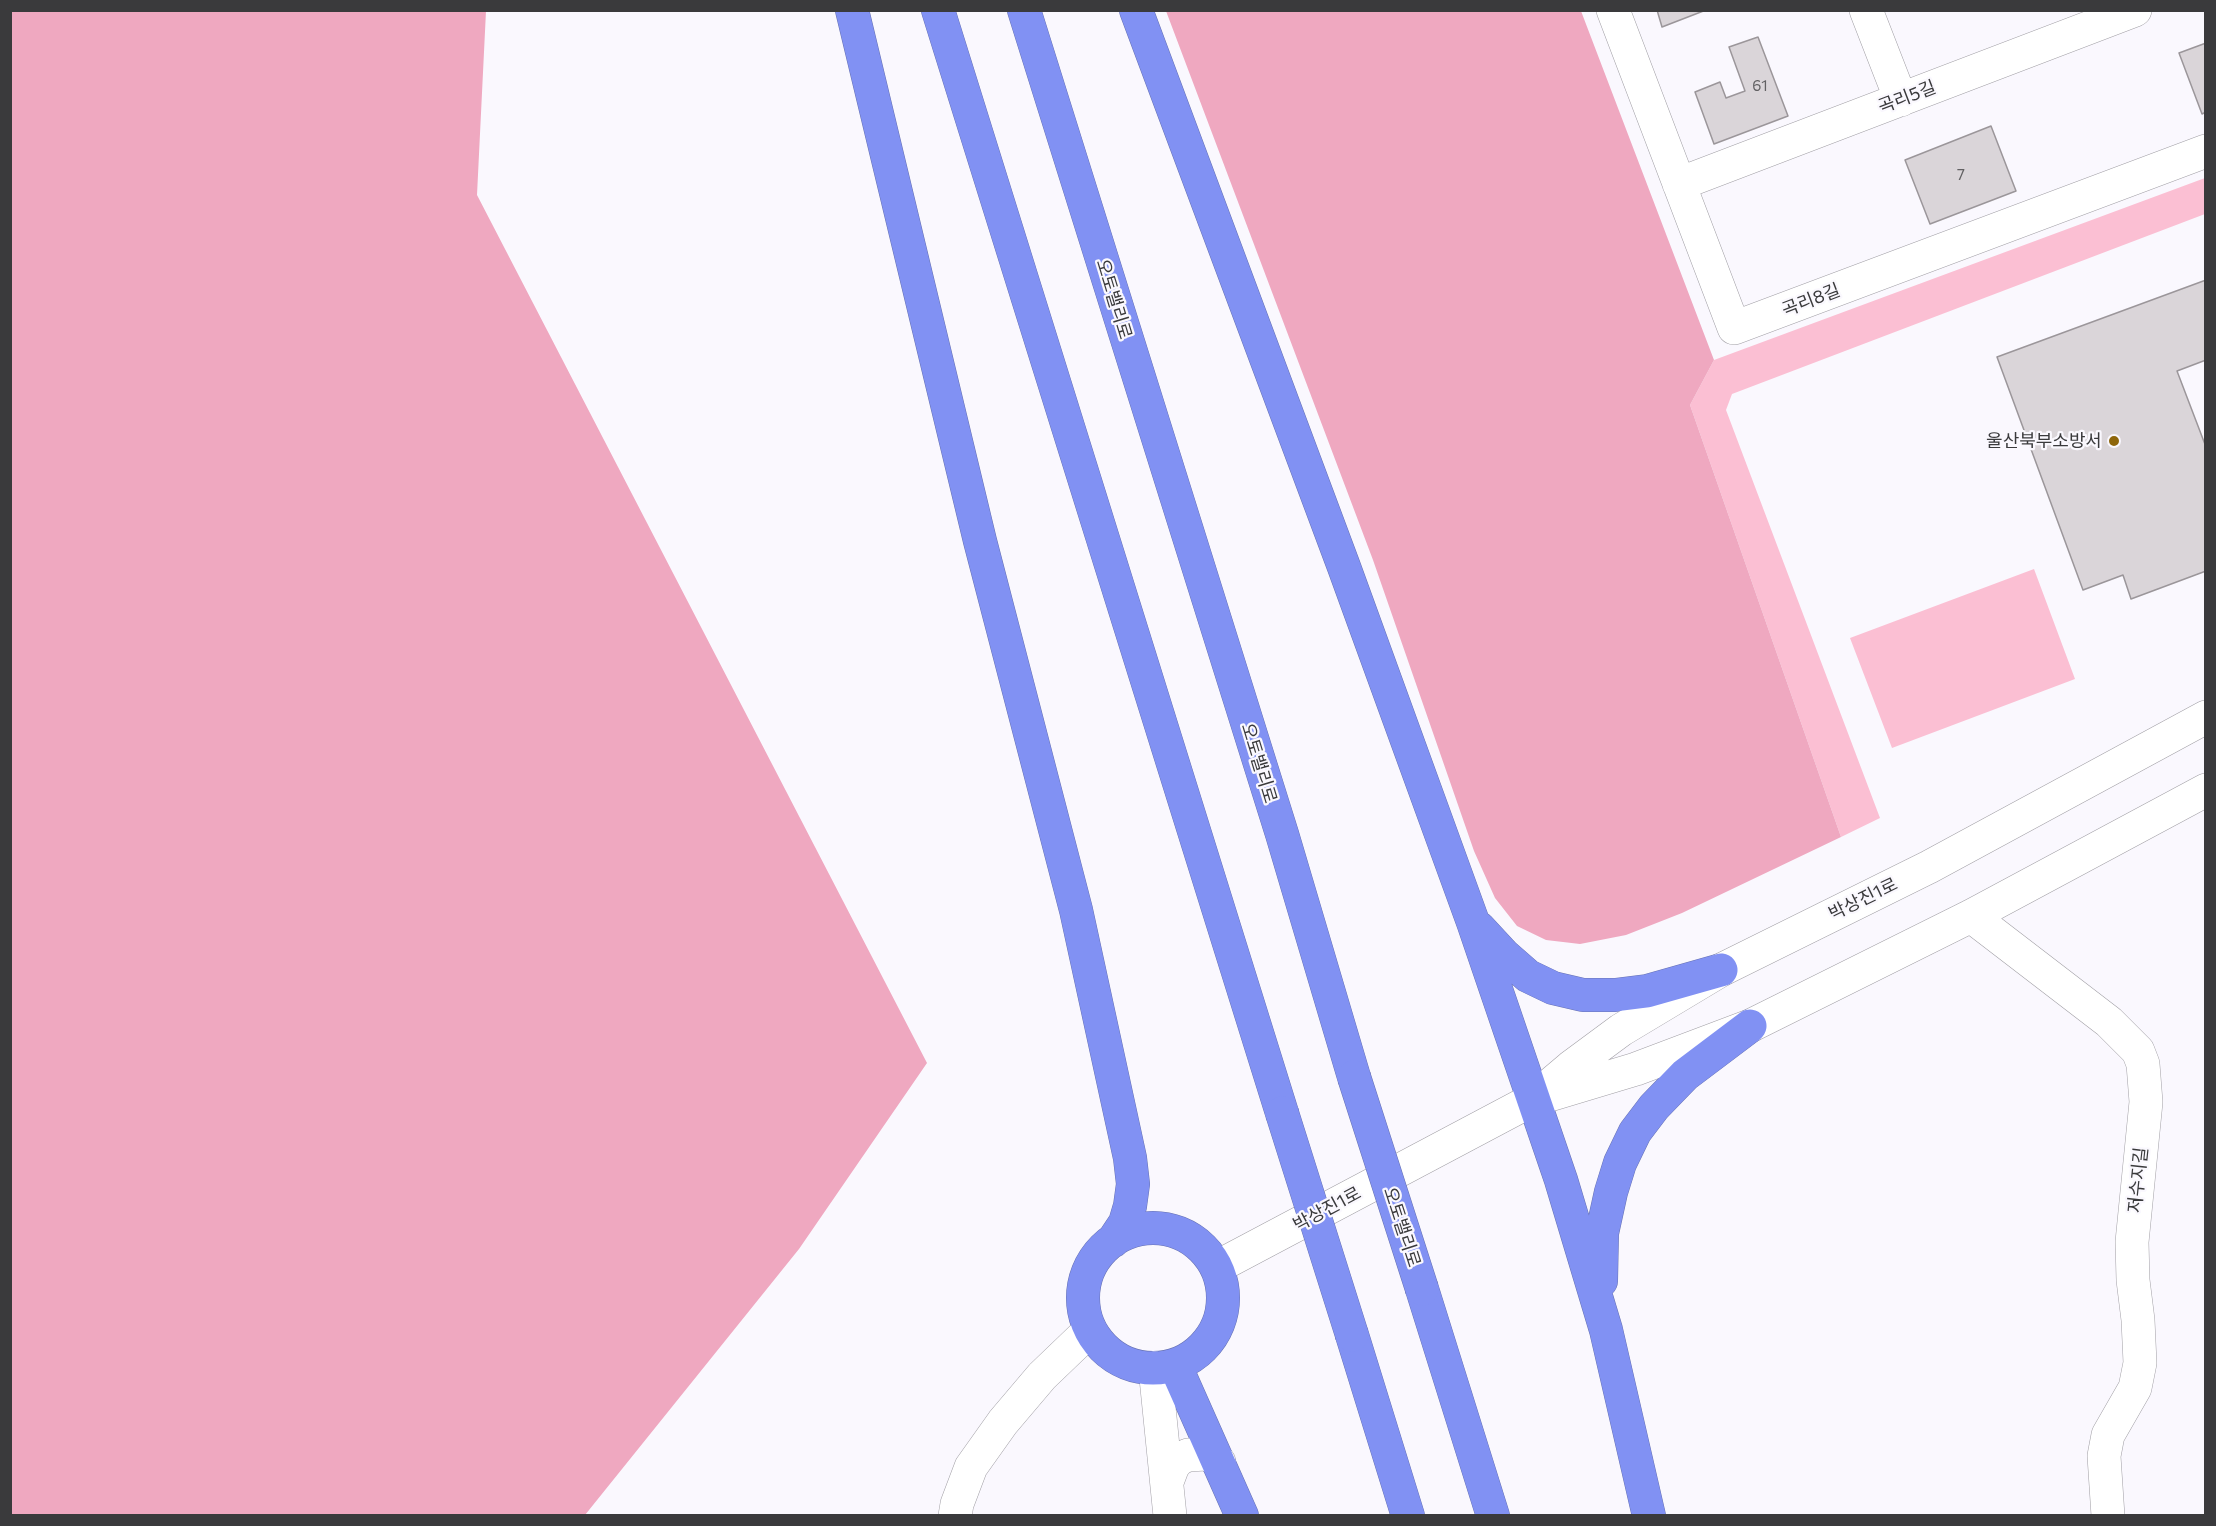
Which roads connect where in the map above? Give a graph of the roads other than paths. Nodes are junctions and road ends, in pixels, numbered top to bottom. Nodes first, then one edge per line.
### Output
1 (852, 10) edge
2 (939, 10) edge
3 (1024, 10) edge
4 (1136, 10) edge
5 (1613, 10) edge
6 (1866, 10) edge
7 (2125, 12) edge
8 (1900, 100) junction
9 (2205, 151) edge
10 (1679, 184) junction
11 (2205, 717) edge
12 (2205, 790) edge
13 (1971, 916) junction
14 (1473, 922) junction
15 (1721, 970) junction
16 (1749, 1026) junction
17 (1532, 1100) junction
18 (1113, 1241) junction
19 (1216, 1267) junction
20 (1090, 1330) junction
21 (1606, 1330) junction
22 (1165, 1367) junction
23 (1219, 1462) junction
24 (1167, 1482) junction
25 (955, 1515) edge
26 (1170, 1515) edge
27 (1242, 1515) edge
28 (1408, 1515) edge
29 (1493, 1515) edge
30 (1649, 1515) edge
31 (2108, 1515) edge

1 - 18 highway
2 - 28 highway, bridge
3 - 29 highway, 오토밸리로, bridge
4 - 14 highway
5 - 10 street, 곡리8길
6 - 8 street
7 - 8 street, 곡리5길
8 - 10 street, 곡리5길
9 - 10 street, 곡리8길
11 - 15 street, 박상진1로
12 - 13 street, 박상진1로
13 - 16 street, 박상진1로
13 - 31 street, 저수지길
14 - 15 highway
14 - 17 highway
15 - 17 street, 박상진1로
16 - 17 street, 박상진1로
16 - 21 highway
17 - 19 street, 박상진1로
17 - 21 highway
18 - 19 highway
18 - 20 highway
19 - 22 highway
20 - 22 highway
20 - 25 street
21 - 30 highway
22 - 23 highway
22 - 24 street
23 - 24 street
23 - 27 highway
24 - 26 street

